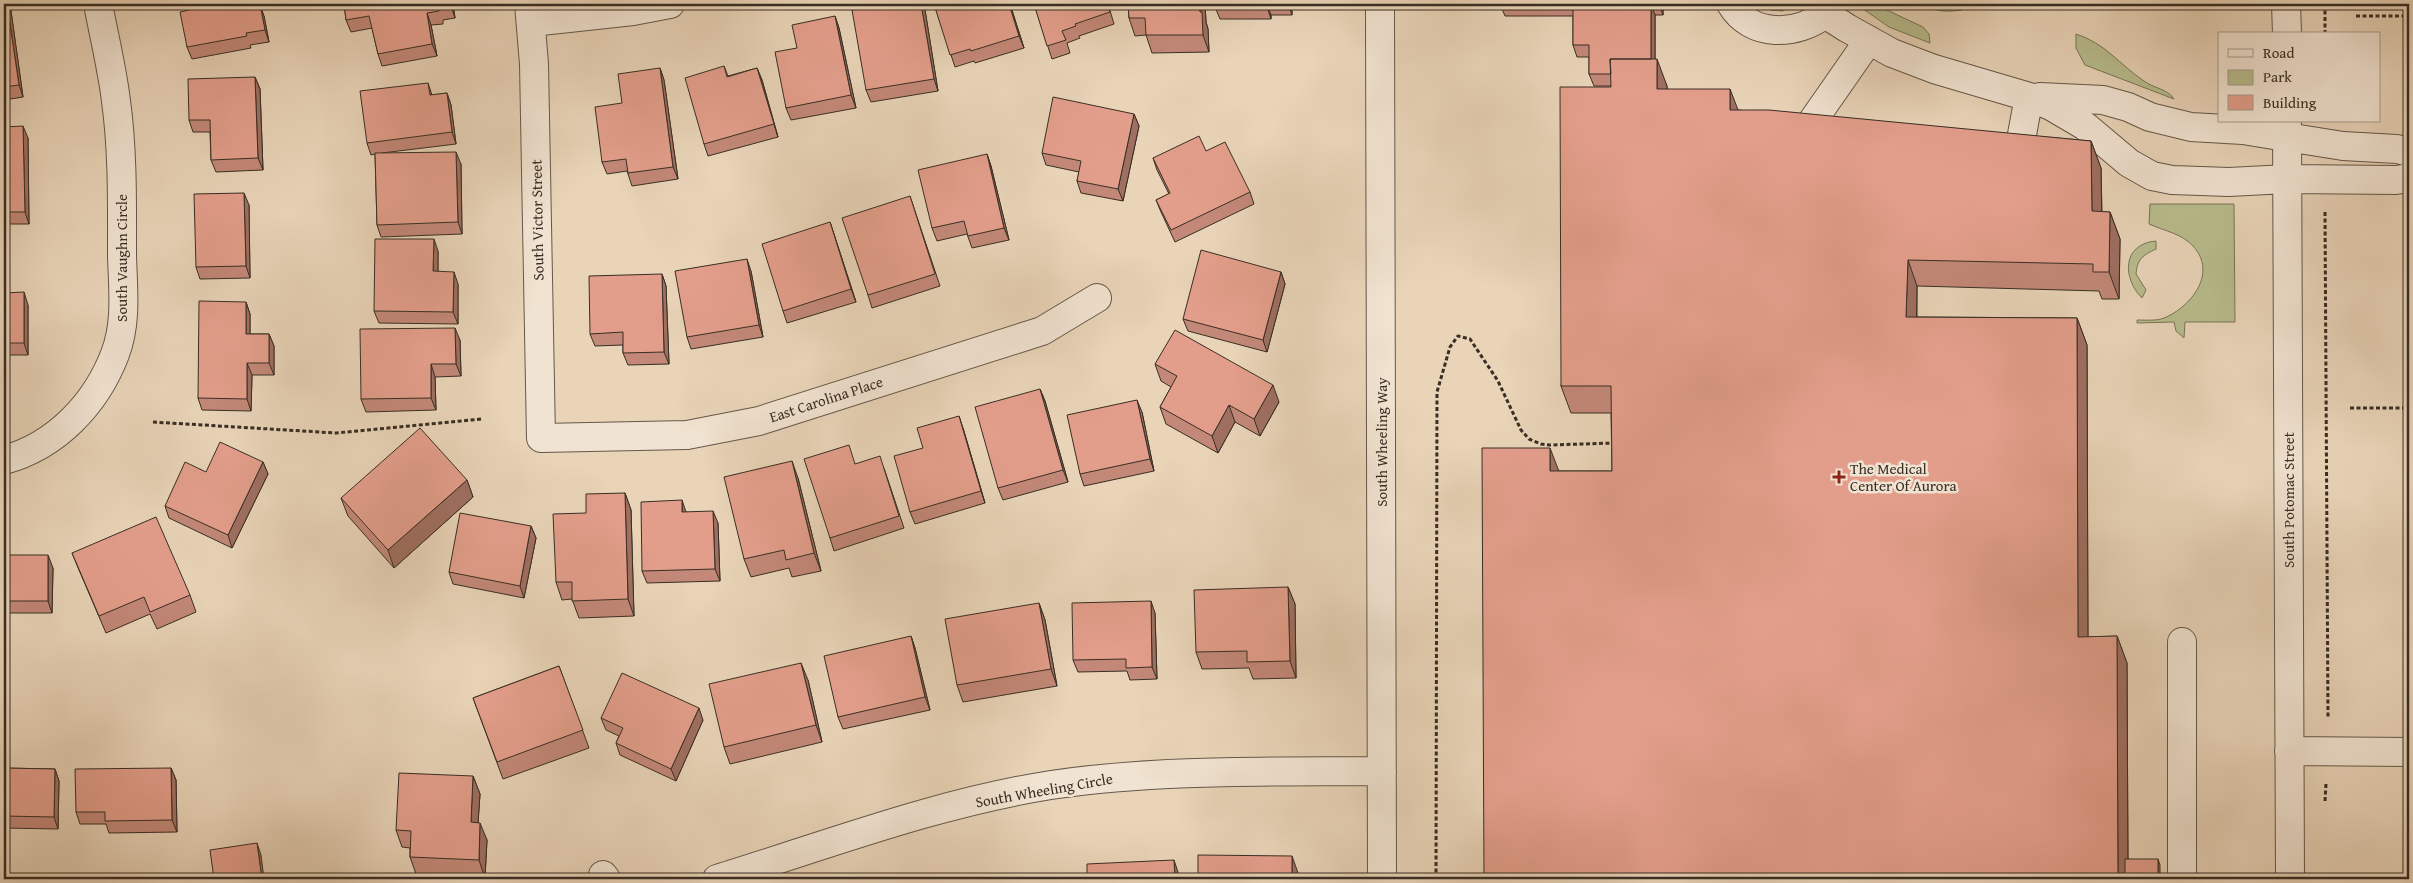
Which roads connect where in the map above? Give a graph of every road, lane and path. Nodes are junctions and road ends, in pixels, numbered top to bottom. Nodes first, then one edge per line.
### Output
1 (98, 4) edge
2 (670, 4) edge
3 (1380, 4) edge
4 (1730, 4) edge
5 (2286, 4) edge
6 (2325, 4) edge
7 (1821, 9) edge
8 (530, 13) edge
9 (2356, 16) dead end
10 (2409, 16) edge
11 (2287, 32) edge
12 (2325, 32) edge
13 (1869, 40) junction
14 (2029, 97) junction
15 (2287, 130) edge
16 (2409, 152) edge
17 (1804, 177) edge
18 (2409, 178) edge
19 (2287, 179) junction
20 (1997, 189) edge
21 (2325, 206) dead end
22 (1096, 298) dead end
23 (2350, 408) dead end
24 (2409, 408) edge
25 (482, 419) dead end
26 (153, 422) dead end
27 (541, 438) joint
28 (1621, 443) edge
29 (4, 460) edge
30 (2182, 642) dead end
31 (2289, 751) junction
32 (2328, 751) junction
33 (2409, 752) edge
34 (1382, 771) junction
35 (2325, 808) dead end
36 (2212, 878) edge
37 (2241, 878) edge
38 (717, 879) edge
39 (1382, 879) edge
40 (1436, 879) edge
41 (2182, 879) edge
42 (2290, 879) edge

1 - 29 street, South Vaughn Circle
2 - 8 street
3 - 34 street, South Wheeling Way
4 - 7 street
5 - 11 street
6 - 12 path
7 - 13 street
8 - 27 street, South Victor Street
9 - 10 path
13 - 14 street
13 - 17 street
14 - 15 street
14 - 19 street
14 - 20 street
15 - 16 street
15 - 19 street, South Potomac Street
18 - 19 street
19 - 31 street, South Potomac Street
21 - 32 path
22 - 27 street, East Carolina Place
23 - 24 path
25 - 26 path
28 - 40 path
30 - 41 street
31 - 32 street
31 - 42 street, South Potomac Street
32 - 33 street
32 - 35 path
34 - 38 street, South Wheeling Circle
34 - 39 street, South Wheeling Way
36 - 37 path

